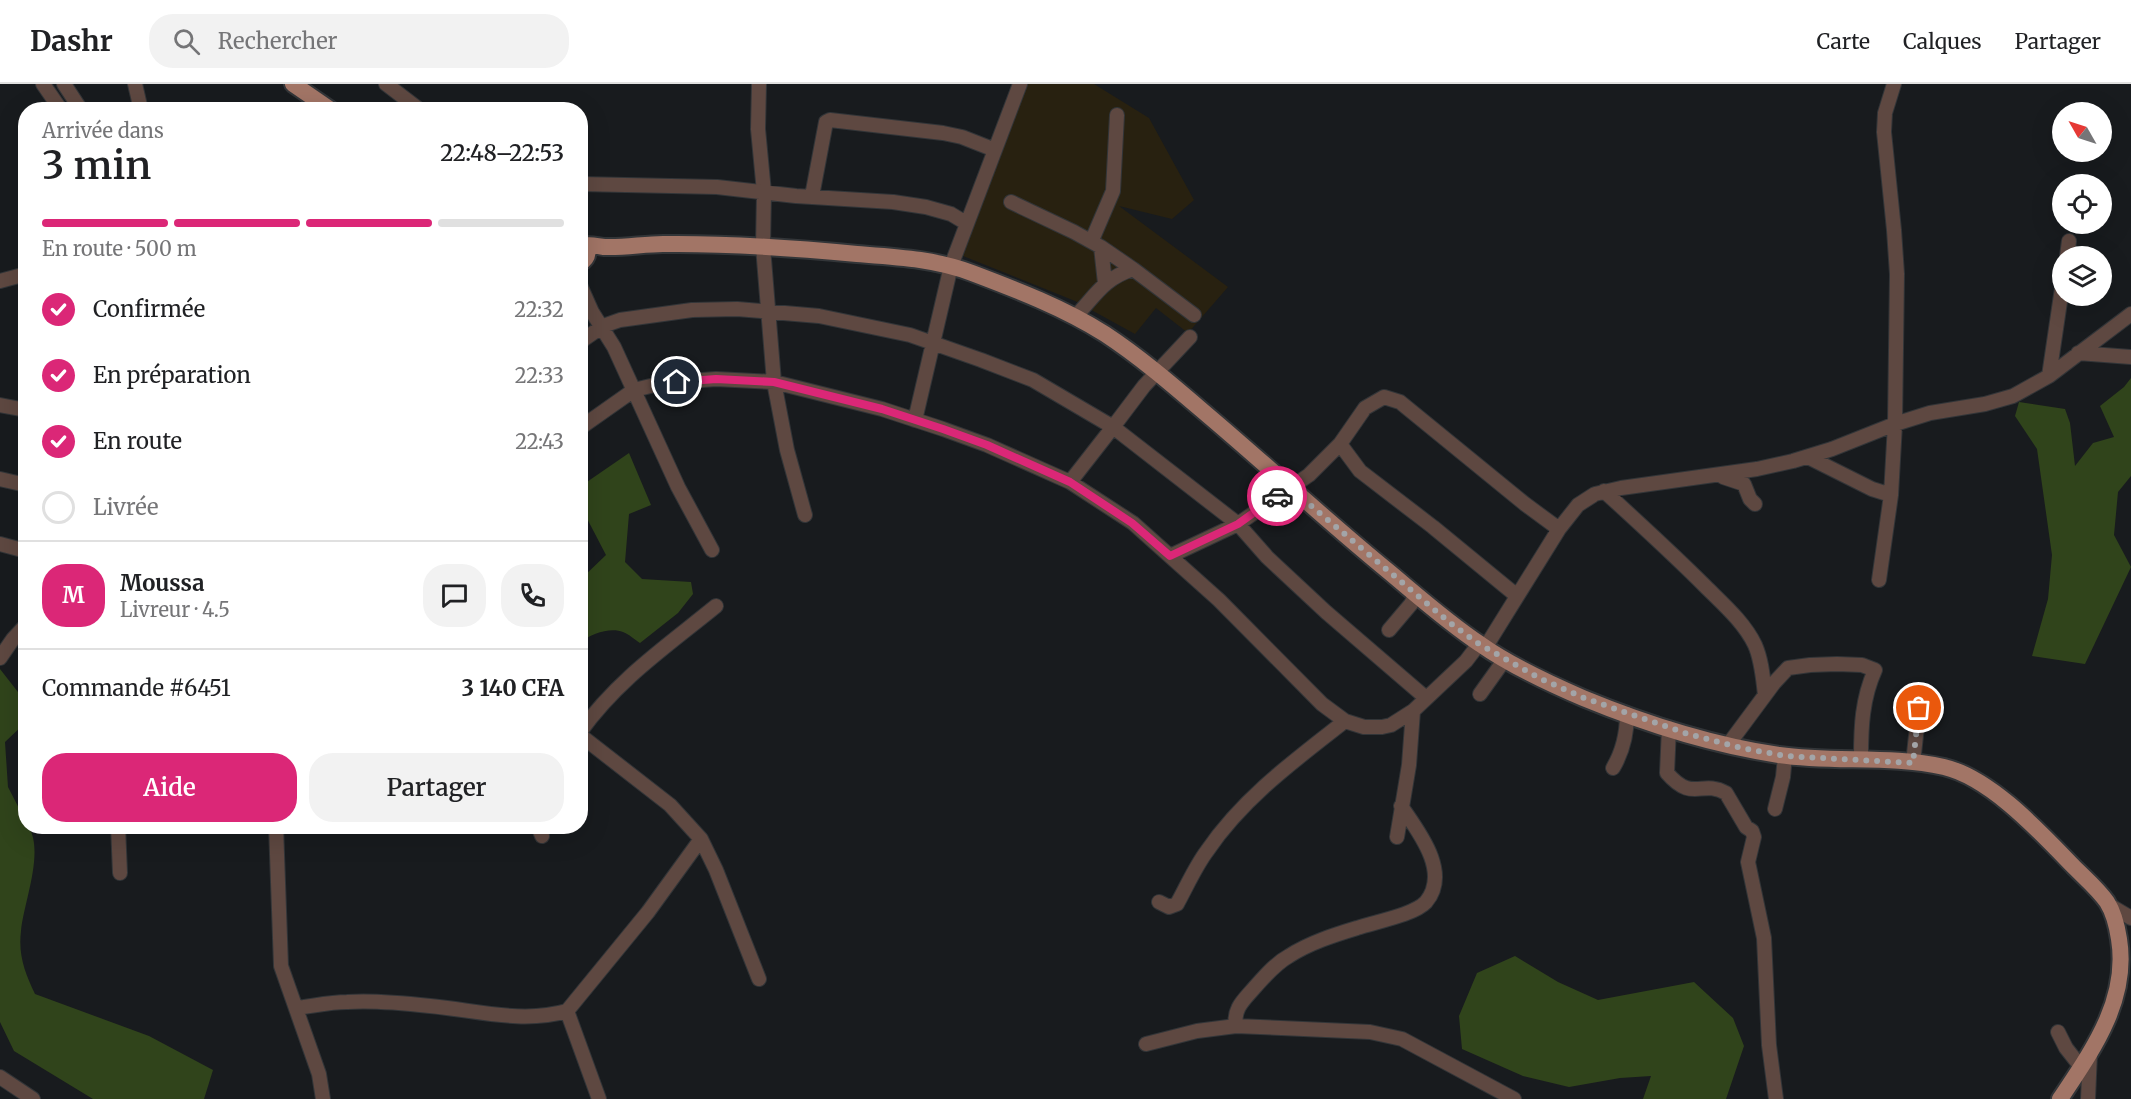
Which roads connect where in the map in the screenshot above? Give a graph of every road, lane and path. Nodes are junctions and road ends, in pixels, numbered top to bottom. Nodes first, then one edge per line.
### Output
1 (43, 84) edge
2 (64, 84) edge
3 (135, 84) edge
4 (293, 84) edge
5 (386, 84) edge
6 (759, 84) edge
7 (1020, 84) edge
8 (1894, 84) edge
9 (55, 102) edge
10 (76, 102) edge
11 (139, 102) edge
12 (319, 102) edge
13 (410, 102) edge
14 (1117, 115) dead end
15 (995, 150) junction
16 (588, 184) edge
17 (764, 192) junction
18 (812, 196) junction
19 (1011, 202) dead end
20 (966, 223) junction
21 (2068, 241) dead end
22 (1096, 244) junction
23 (2068, 246) edge
24 (763, 247) junction
25 (588, 250) edge
26 (951, 266) junction
27 (1133, 269) junction
28 (18, 276) edge
29 (0, 281) edge
30 (1105, 283) junction
31 (588, 303) edge
32 (2059, 306) edge
33 (768, 312) junction
34 (2131, 314) edge
35 (1194, 315) dead end
36 (1075, 317) junction
37 (603, 326) junction
38 (588, 336) edge
39 (1190, 337) dead end
40 (934, 344) junction
41 (2078, 353) junction
42 (2131, 357) edge
43 (1158, 371) junction
44 (2049, 376) junction
45 (774, 382) junction
46 (634, 390) junction
47 (0, 405) edge
48 (18, 408) edge
49 (915, 420) junction
50 (588, 422) edge
51 (1895, 424) junction
52 (1113, 427) junction
53 (1340, 444) junction
54 (1808, 457) junction
55 (1716, 475) junction
56 (0, 479) edge
57 (1070, 482) junction
58 (18, 483) edge
59 (1290, 488) junction
60 (1604, 491) junction
61 (1890, 495) junction
62 (1755, 504) dead end
63 (805, 515) dead end
64 (1238, 524) junction
65 (1559, 529) junction
66 (0, 544) edge
67 (18, 550) edge
68 (712, 550) dead end
69 (1170, 556) junction
70 (1879, 580) dead end
71 (1416, 594) junction
72 (1517, 596) junction
73 (716, 606) dead end
74 (1389, 630) dead end
75 (6, 636) edge
76 (1482, 646) junction
77 (0, 658) edge
78 (1505, 659) junction
79 (1480, 694) dead end
80 (1765, 695) junction
81 (1426, 698) junction
82 (1919, 708) dead end
83 (1413, 711) junction
84 (1627, 714) junction
85 (1345, 721) junction
86 (588, 723) edge
87 (1669, 728) junction
88 (588, 739) edge
89 (1728, 745) junction
90 (1785, 756) junction
91 (1861, 758) junction
92 (1913, 763) junction
93 (1613, 768) dead end
94 (1401, 806) junction
95 (1775, 809) dead end
96 (118, 834) edge
97 (276, 834) edge
98 (1397, 837) dead end
99 (701, 839) junction
100 (120, 873) dead end
101 (1159, 902) dead end
102 (2109, 905) junction
103 (2131, 918) edge
104 (759, 979) dead end
105 (296, 1008) junction
106 (567, 1011) junction
107 (1236, 1026) junction
108 (2058, 1032) dead end
109 (1146, 1044) dead end
110 (2090, 1053) junction
111 (2081, 1067) junction
112 (0, 1077) edge
113 (1508, 1098) edge
114 (33, 1099) edge
115 (323, 1099) edge
116 (599, 1099) edge
117 (1776, 1099) edge
118 (2060, 1099) edge
119 (2088, 1099) edge

1 - 9 street
2 - 10 street
3 - 11 street
4 - 12 main road
5 - 13 street
6 - 17 street
7 - 15 street
8 - 51 street
14 - 22 street
15 - 18 street
15 - 20 street
16 - 17 street
17 - 18 street
17 - 24 street
18 - 20 street
19 - 22 street
20 - 26 street
21 - 23 street
22 - 27 street
22 - 30 street
24 - 25 main road
24 - 26 main road
24 - 33 street
26 - 36 main road
26 - 40 street
27 - 30 street
27 - 35 street
28 - 29 street
30 - 36 street
31 - 37 street
32 - 44 street
33 - 37 street
33 - 40 street
33 - 45 street
34 - 41 street
36 - 43 main road
37 - 38 street
37 - 46 street
39 - 43 street
40 - 49 street
40 - 52 street
41 - 42 street
41 - 44 street
43 - 52 street
43 - 59 main road
44 - 51 street
45 - 46 street
45 - 49 street
45 - 63 street
46 - 50 street
46 - 68 street
47 - 48 street
49 - 57 street
51 - 54 street
51 - 61 street
52 - 57 street
52 - 64 street
53 - 59 street
53 - 65 street
53 - 72 street
54 - 55 street
54 - 61 street
55 - 60 street
55 - 62 street
56 - 58 street
57 - 69 street
59 - 64 street
59 - 71 main road
60 - 65 street
60 - 80 street
61 - 70 street
64 - 69 street
64 - 81 street
65 - 72 street
66 - 67 street
69 - 85 street
71 - 74 street
71 - 76 main road
72 - 76 street
73 - 86 street
75 - 77 street
76 - 78 main road
76 - 81 street
78 - 79 street
78 - 84 main road
80 - 89 street
80 - 91 street
81 - 83 street
82 - 92 street
83 - 85 street
83 - 94 street
84 - 87 main road
84 - 93 street
85 - 101 street
87 - 89 main road
87 - 117 street
88 - 99 street
89 - 90 main road
90 - 91 main road
90 - 95 street
91 - 92 main road
92 - 102 main road
94 - 98 street
94 - 107 street
96 - 100 street
97 - 105 street
99 - 104 street
99 - 106 street
102 - 103 street
102 - 110 main road
105 - 106 street
105 - 115 street
106 - 116 street
107 - 109 street
107 - 113 street
108 - 111 street
110 - 111 main road
110 - 119 street
111 - 118 main road
112 - 114 street

